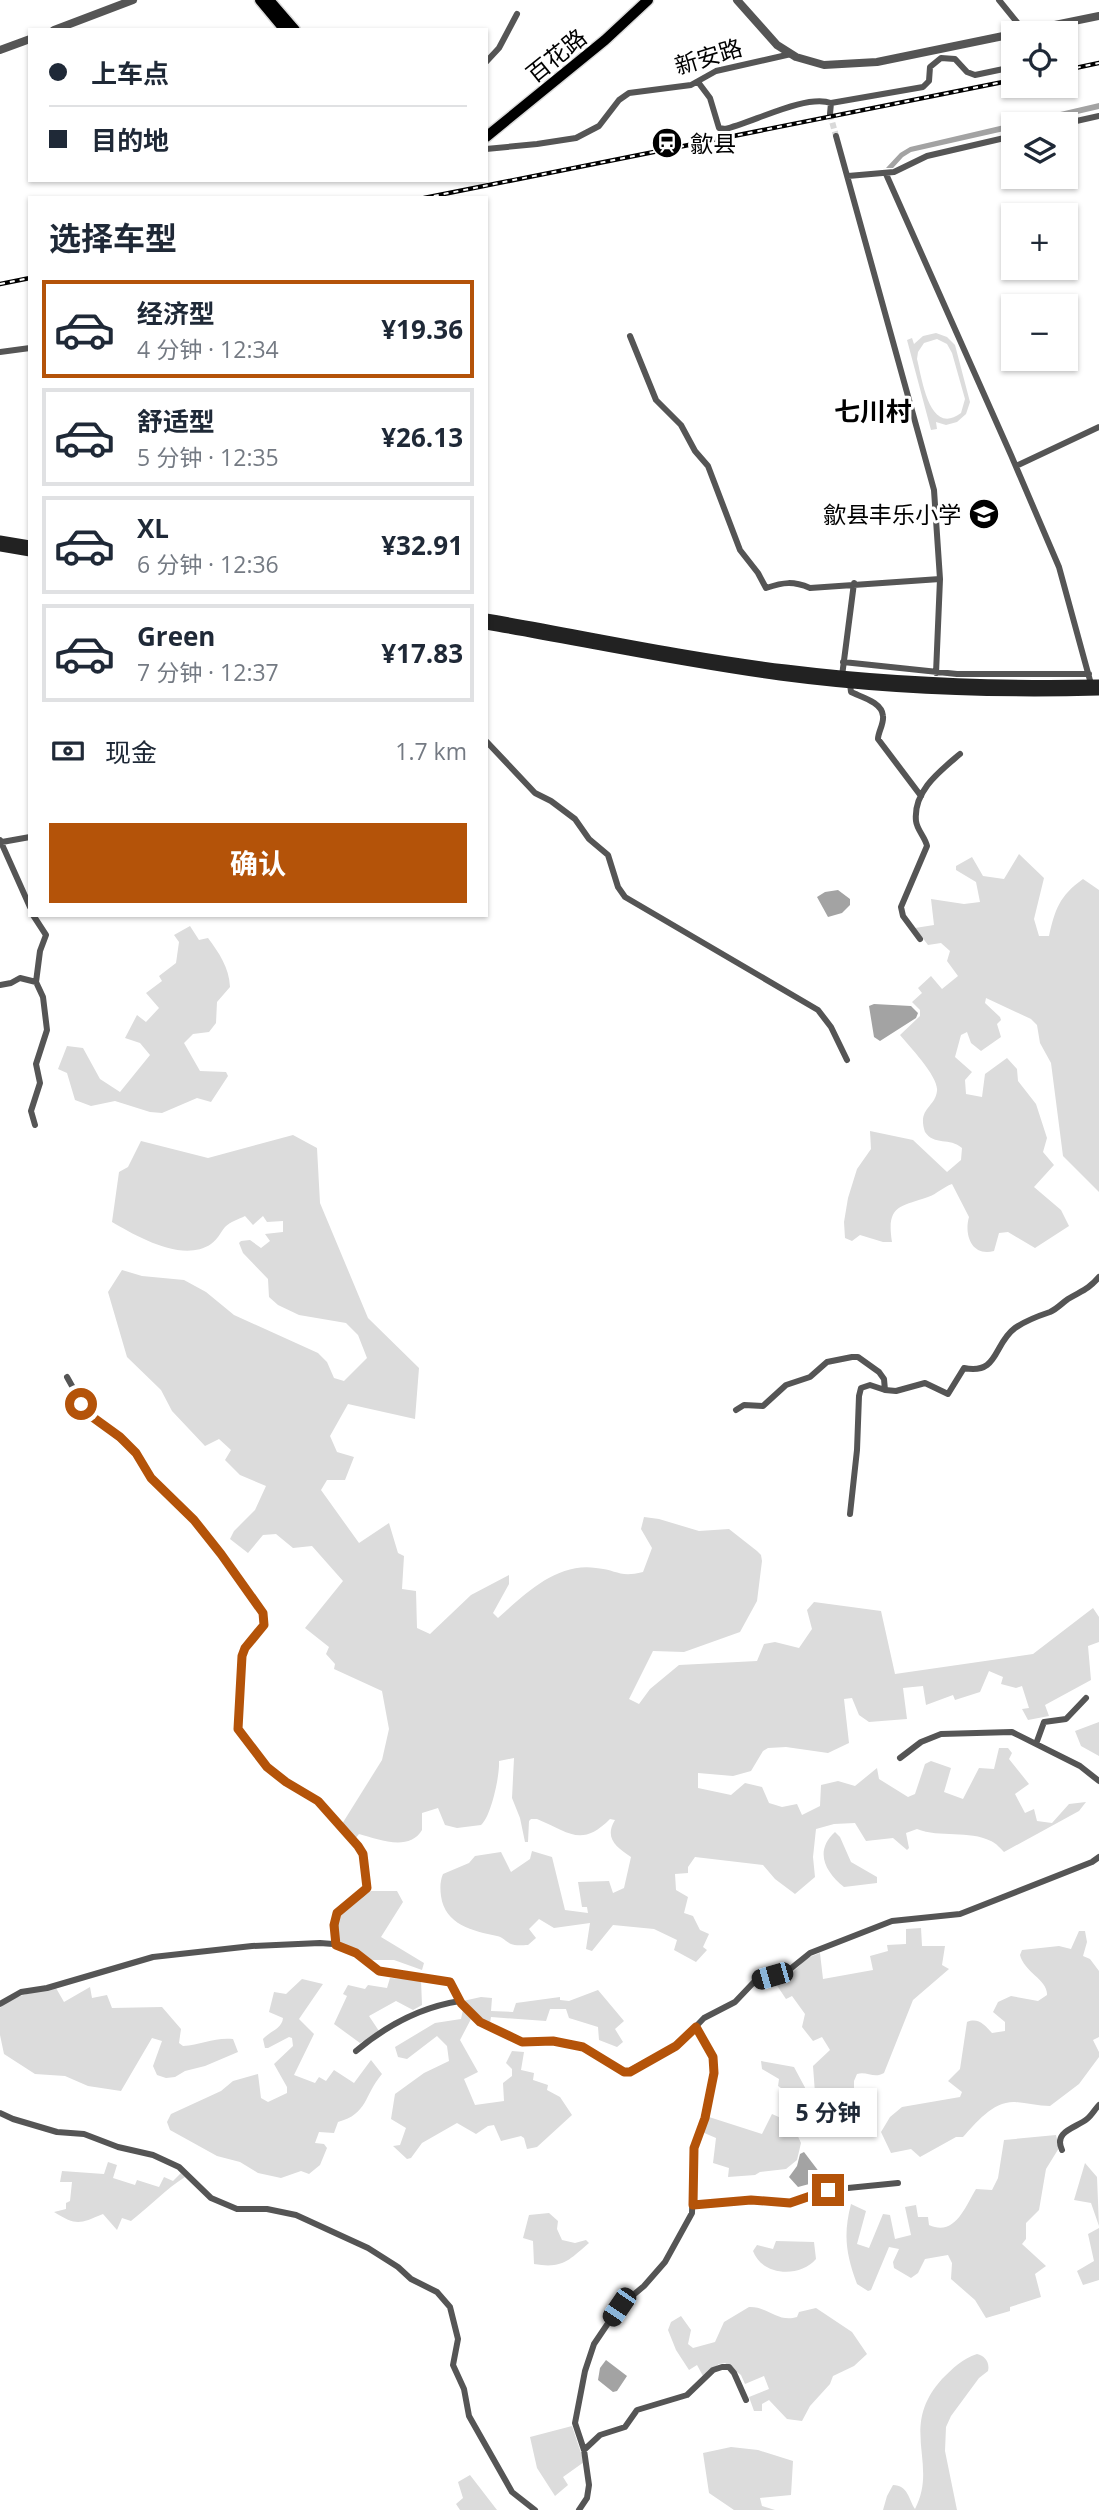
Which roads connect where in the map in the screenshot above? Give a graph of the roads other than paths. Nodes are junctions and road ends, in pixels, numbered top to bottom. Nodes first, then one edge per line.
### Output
1 (133, 0) edge
2 (260, 0) edge
3 (269, 0) edge
4 (648, 0) edge
5 (737, 0) edge
6 (999, 0) edge
7 (517, 14) dead end
8 (1099, 16) edge
9 (1076, 20) joint
10 (1010, 21) edge
11 (1071, 21) edge
12 (59, 28) edge
13 (283, 28) edge
14 (293, 28) edge
15 (1001, 36) edge
16 (28, 40) edge
17 (0, 50) edge
18 (791, 54) junction
19 (488, 60) edge
20 (1001, 69) edge
21 (698, 82) junction
22 (831, 103) junction
23 (830, 114) tunnel mouth
24 (1099, 116) edge
25 (1078, 121) edge
26 (488, 135) edge
27 (836, 136) tunnel mouth
28 (1001, 139) edge
29 (488, 149) edge
30 (886, 174) junction
31 (848, 176) junction
32 (630, 336) dead end
33 (28, 348) edge
34 (0, 352) edge
35 (1099, 427) edge
36 (1016, 466) junction
37 (0, 540) edge
38 (28, 545) edge
39 (0, 547) edge
40 (28, 552) edge
41 (940, 579) junction
42 (854, 583) junction
43 (488, 618) edge
44 (488, 625) edge
45 (844, 662) junction
46 (936, 673) junction
47 (842, 676) junction
48 (1093, 680) edge
49 (850, 684) junction
50 (1099, 691) edge
51 (488, 743) edge
52 (960, 754) dead end
53 (921, 796) junction
54 (28, 837) edge
55 (1, 841) edge
56 (28, 902) edge
57 (34, 917) edge
58 (920, 939) dead end
59 (36, 982) junction
60 (0, 985) edge
61 (847, 1060) dead end
62 (35, 1125) dead end
63 (1099, 1277) edge
64 (67, 1377) dead end
65 (885, 1390) junction
66 (736, 1409) dead end
67 (850, 1514) dead end
68 (1086, 1698) dead end
69 (1036, 1744) junction
70 (900, 1758) dead end
71 (1099, 1781) edge
72 (1099, 1857) edge
73 (336, 1945) junction
74 (460, 2001) junction
75 (0, 2004) edge
76 (696, 2027) junction
77 (356, 2051) dead end
78 (1099, 2105) edge
79 (0, 2113) edge
80 (1062, 2150) dead end
81 (898, 2183) dead end
82 (693, 2205) junction
83 (746, 2400) dead end
84 (584, 2450) junction
85 (536, 2510) edge
86 (579, 2510) edge

1 - 12 street
2 - 13 main road
3 - 14 main road
4 - 26 main road, 百花路
5 - 18 street
6 - 10 street
7 - 19 street
8 - 9 street
9 - 11 street
15 - 18 street
16 - 17 street
18 - 21 street, 新安路
20 - 22 street
21 - 22 street
21 - 29 street, 新安路
22 - 23 street
24 - 25 street
27 - 31 street
28 - 30 street
30 - 31 street
30 - 36 street
31 - 41 street
32 - 42 street
33 - 34 street
35 - 36 street
36 - 48 street
37 - 38 main road
39 - 40 main road
41 - 42 street
41 - 46 street
42 - 45 street
43 - 47 main road
44 - 49 main road
45 - 46 street
45 - 47 street
46 - 48 street
47 - 48 main road
49 - 50 main road
49 - 53 street
51 - 61 street
52 - 53 street
53 - 58 street
54 - 55 street
55 - 56 street
57 - 59 street
59 - 60 street
59 - 62 street
63 - 65 street
64 - 73 street
65 - 66 street
65 - 67 street
68 - 69 street
69 - 70 street
69 - 71 street
72 - 76 street
73 - 74 street
73 - 75 street
74 - 76 street
74 - 77 street
76 - 82 street
78 - 80 street
79 - 85 street
81 - 82 street
82 - 84 street
83 - 84 street
84 - 86 street

